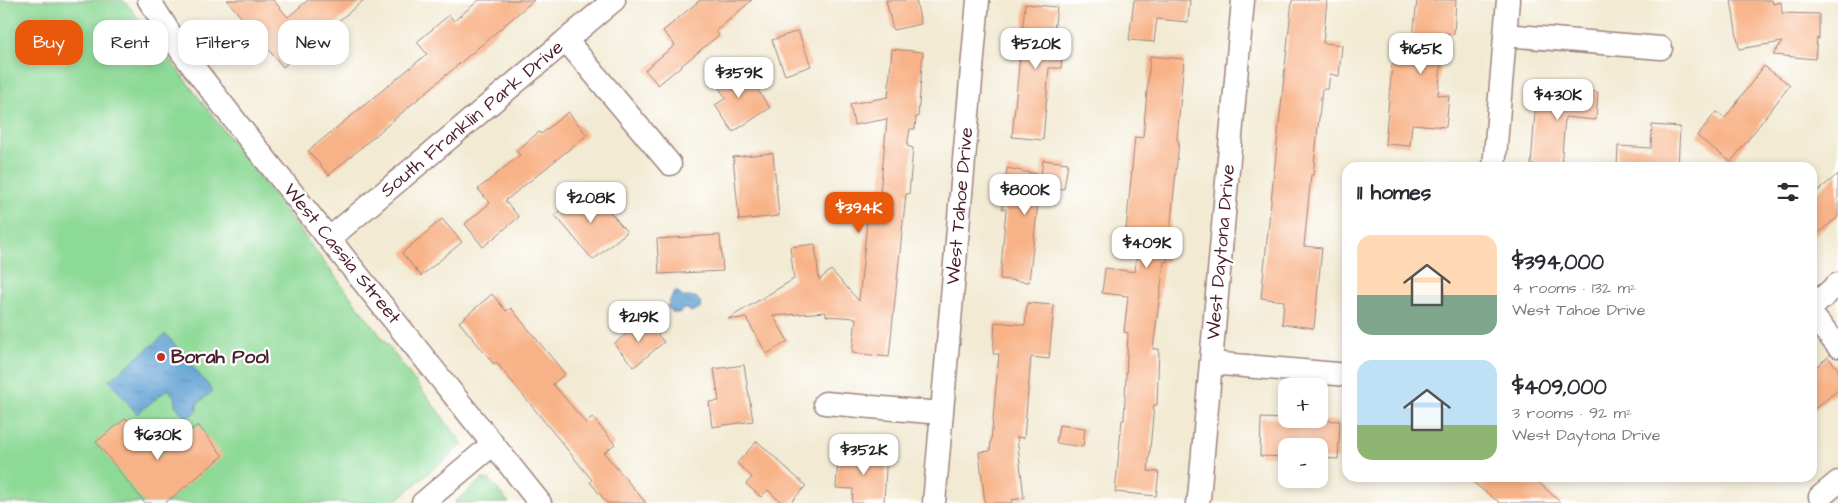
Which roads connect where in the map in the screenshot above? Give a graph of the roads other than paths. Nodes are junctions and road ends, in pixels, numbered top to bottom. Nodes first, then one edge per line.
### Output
1 (149, 0) edge
2 (614, 0) edge
3 (978, 0) edge
4 (1243, 0) edge
5 (1508, 0) edge
6 (1505, 35) junction
7 (566, 40) junction
8 (1661, 48) dead end
9 (1494, 162) edge
10 (670, 164) dead end
11 (330, 238) junction
12 (1838, 284) edge
13 (1817, 303) edge
14 (1817, 320) edge
15 (1838, 346) edge
16 (1211, 363) junction
17 (1342, 374) edge
18 (824, 403) dead end
19 (941, 413) junction
20 (493, 444) junction
21 (1838, 482) edge
22 (1820, 497) dead end
23 (423, 503) edge
24 (540, 503) edge
25 (934, 503) edge
26 (1197, 503) edge

1 - 11 street, West Cassia Street
2 - 7 street, South Franklin Park Drive
3 - 19 street, West Tahoe Drive
4 - 16 street, West Daytona Drive
5 - 6 street
6 - 8 street
6 - 9 street
7 - 10 street
7 - 11 street, South Franklin Park Drive
11 - 20 street, West Cassia Street
12 - 13 street
14 - 15 street
16 - 17 street
16 - 26 street, West Daytona Drive
18 - 19 street
19 - 25 street, West Tahoe Drive
20 - 23 street
20 - 24 street, West Cassia Street
21 - 22 street

